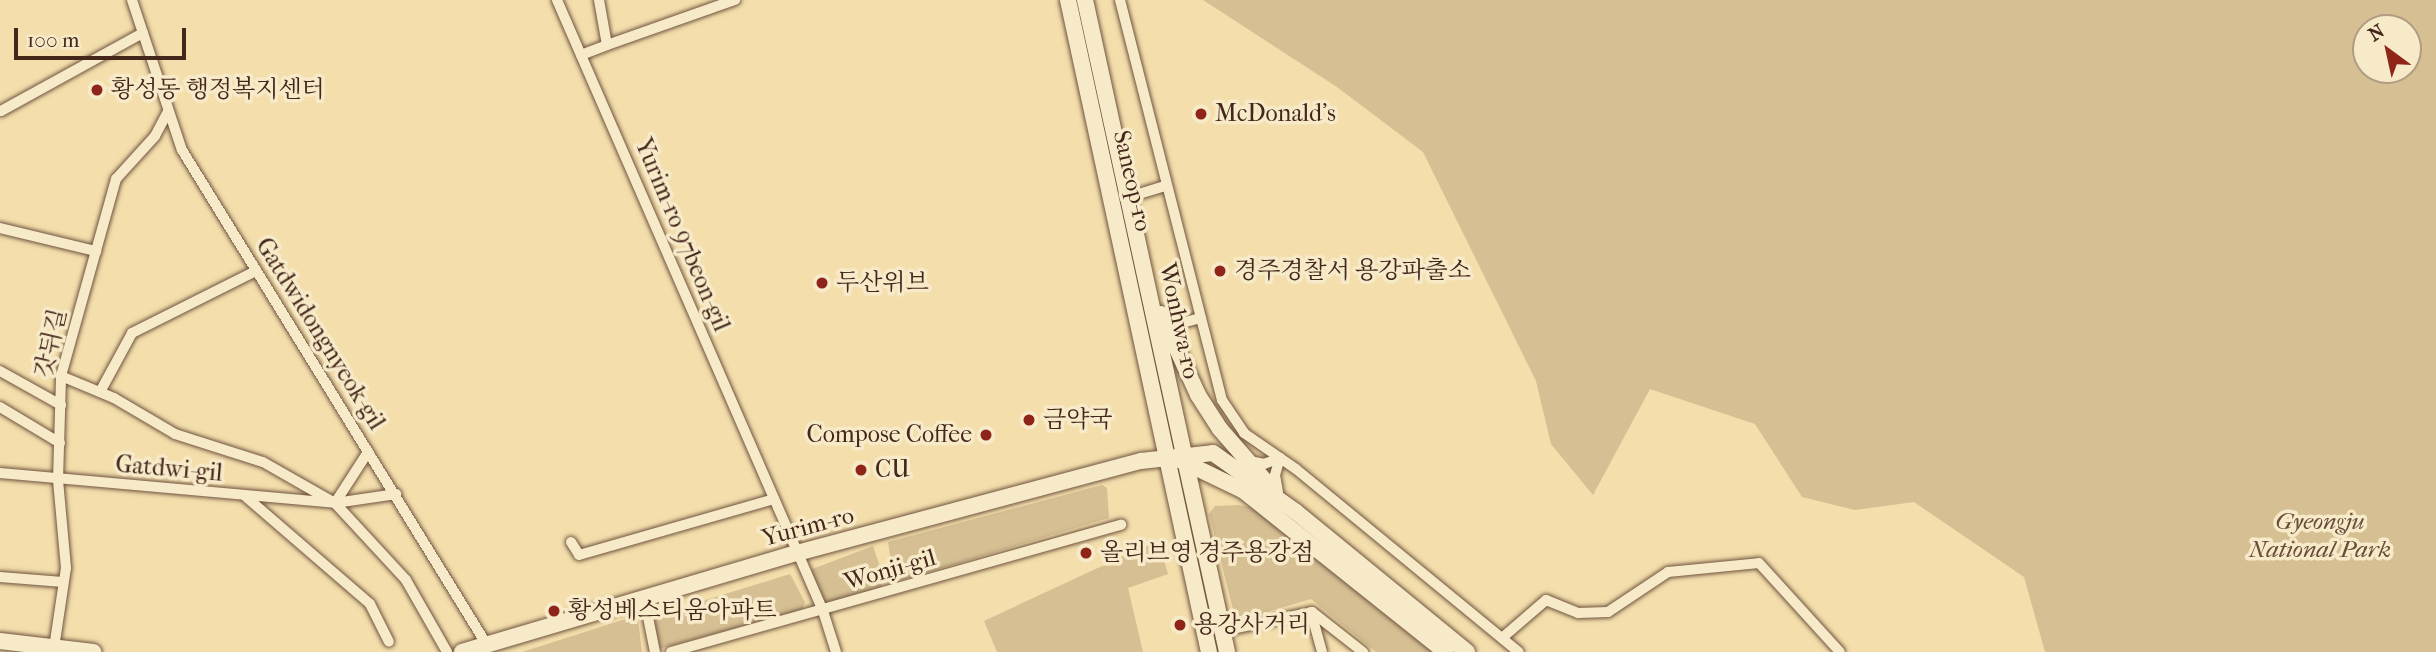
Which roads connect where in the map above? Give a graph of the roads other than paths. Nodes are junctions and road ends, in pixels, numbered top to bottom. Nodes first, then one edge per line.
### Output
1 (132, 0) edge
2 (557, 0) edge
3 (598, 0) edge
4 (735, 0) edge
5 (1068, 0) edge
6 (1085, 0) edge
7 (1121, 0) edge
8 (143, 33) junction
9 (607, 46) junction
10 (581, 55) junction
11 (1, 111) edge
12 (168, 112) junction
13 (1165, 186) junction
14 (1129, 197) junction
15 (0, 228) edge
16 (1139, 244) junction
17 (96, 251) junction
18 (256, 271) junction
19 (1200, 318) junction
20 (1167, 327) junction
21 (0, 371) edge
22 (61, 376) junction
23 (100, 392) junction
24 (61, 405) junction
25 (0, 407) edge
26 (60, 443) junction
27 (368, 452) junction
28 (1179, 457) junction
29 (1242, 457) junction
30 (1280, 458) junction
31 (0, 473) edge
32 (58, 480) junction
33 (1278, 492) junction
34 (396, 494) junction
35 (245, 496) junction
36 (774, 499) junction
37 (335, 503) junction
38 (1296, 512) junction
39 (1121, 525) dead end
40 (571, 542) dead end
41 (797, 552) junction
42 (0, 577) edge
43 (63, 582) junction
44 (644, 597) junction
45 (823, 611) junction
46 (1311, 612) junction
47 (1222, 631) junction
48 (1502, 638) junction
49 (0, 641) edge
50 (389, 642) dead end
51 (487, 645) junction
52 (54, 648) junction
53 (93, 652) edge
54 (447, 652) edge
55 (466, 652) edge
56 (655, 652) edge
57 (671, 652) edge
58 (836, 652) edge
59 (1209, 652) edge
60 (1227, 652) edge
61 (1322, 652) edge
62 (1363, 652) edge
63 (1446, 652) edge
64 (1467, 652) edge
65 (1519, 652) edge
66 (1840, 652) edge

1 - 8 street, Gatdwidongnyeok-gil
2 - 10 street, Yurim-ro 97beon-gil
3 - 9 street
4 - 9 street
5 - 28 street, Saneop-ro
6 - 14 street, Wonhwa-ro
7 - 13 street
8 - 11 street
8 - 12 street, Gatdwidongnyeok-gil
9 - 10 street
10 - 36 street, Yurim-ro 97beon-gil
12 - 17 street, 갓뒤길
12 - 18 street, Gatdwidongnyeok-gil
13 - 14 street
13 - 19 street
14 - 16 street, Wonhwa-ro
15 - 17 street
16 - 20 street
16 - 28 street, Wonhwa-ro
17 - 22 street, 갓뒤길
18 - 23 street
18 - 27 street, Gatdwidongnyeok-gil
19 - 20 street
19 - 30 street
20 - 29 street
21 - 24 street
22 - 23 street
22 - 24 street, 갓뒤길
23 - 37 street
24 - 26 street, 갓뒤길
25 - 26 street
26 - 32 street, 갓뒤길
27 - 34 street, Gatdwidongnyeok-gil
27 - 37 street
28 - 38 street
28 - 41 street, Yurim-ro
28 - 47 street, Wonhwa-ro
28 - 59 street, Wonhwa-ro
28 - 63 street
29 - 30 street
29 - 33 street
30 - 33 street
30 - 48 street
31 - 32 street, Gatdwi-gil
32 - 35 street, Gatdwi-gil
32 - 43 street, 갓뒤길
33 - 38 street
34 - 37 street, Gatdwi-gil
34 - 51 street, Gatdwidongnyeok-gil
35 - 37 street, Gatdwi-gil
35 - 50 street
36 - 40 street
36 - 41 street, Yurim-ro 97beon-gil
37 - 54 street
38 - 64 street
39 - 45 street, Wonji-gil
41 - 44 street, Yurim-ro
41 - 45 street, Yurim-ro 97beon-gil
42 - 43 street
43 - 52 street, 갓뒤길
44 - 51 street, Yurim-ro
44 - 56 street
45 - 57 street, Wonji-gil
45 - 58 street, Yurim-ro 97beon-gil
46 - 47 street
46 - 61 street
46 - 62 street
47 - 60 street, Wonhwa-ro
48 - 65 street
48 - 66 street
49 - 52 street
51 - 55 street, Yurim-ro
52 - 53 street

